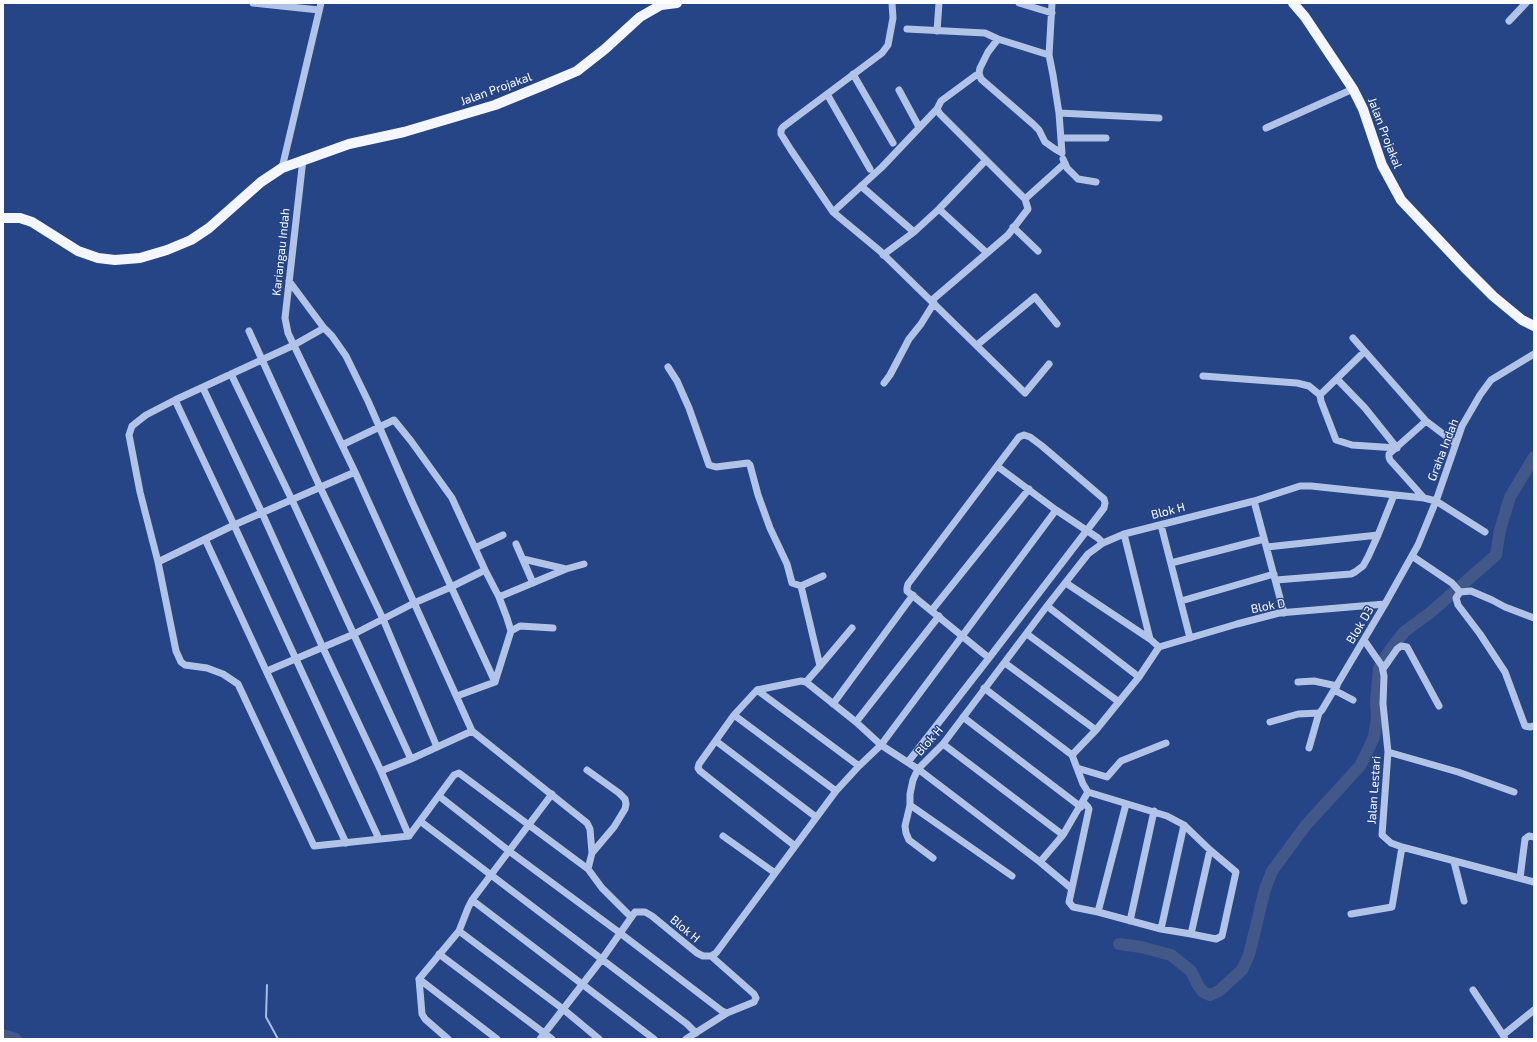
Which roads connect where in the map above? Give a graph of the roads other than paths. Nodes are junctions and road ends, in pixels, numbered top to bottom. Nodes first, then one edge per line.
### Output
1 (255, 3) edge
2 (677, 3) edge
3 (892, 3) edge
4 (939, 3) edge
5 (1019, 3) edge
6 (1052, 3) edge
7 (1293, 3) edge
8 (1526, 3) edge
9 (320, 6) edge
10 (1052, 13) junction
11 (1509, 21) dead end
12 (907, 29) dead end
13 (937, 31) junction
14 (998, 39) junction
15 (1049, 55) junction
16 (978, 73) junction
17 (853, 74) junction
18 (1353, 89) junction
19 (899, 90) dead end
20 (827, 94) junction
21 (937, 109) junction
22 (1059, 113) junction
23 (1159, 118) dead end
24 (919, 127) junction
25 (1266, 128) dead end
26 (1061, 138) junction
27 (1106, 138) dead end
28 (893, 143) dead end
29 (1062, 153) junction
30 (303, 159) junction
31 (986, 160) junction
32 (1065, 163) junction
33 (282, 168) junction
34 (870, 169) dead end
35 (1096, 182) dead end
36 (861, 186) junction
37 (1025, 199) junction
38 (939, 209) junction
39 (833, 212) junction
40 (3, 218) edge
41 (1013, 227) junction
42 (914, 232) junction
43 (1038, 251) dead end
44 (987, 253) junction
45 (883, 254) junction
46 (289, 281) junction
47 (932, 302) junction
48 (1057, 324) dead end
49 (1534, 326) edge
50 (324, 328) junction
51 (249, 331) dead end
52 (1353, 338) dead end
53 (294, 345) junction
54 (977, 346) junction
55 (1364, 352) junction
56 (1534, 354) edge
57 (263, 360) junction
58 (1049, 364) dead end
59 (668, 367) dead end
60 (231, 374) junction
61 (1202, 376) dead end
62 (1337, 378) junction
63 (884, 383) dead end
64 (203, 388) junction
65 (1320, 395) junction
66 (175, 400) junction
67 (1426, 421) junction
68 (379, 427) junction
69 (1455, 443) junction
70 (342, 445) junction
71 (1397, 448) junction
72 (997, 466) junction
73 (355, 472) junction
74 (320, 487) junction
75 (1028, 489) junction
76 (1394, 495) junction
77 (1424, 498) junction
78 (292, 500) junction
79 (1254, 501) junction
80 (1436, 501) junction
81 (1056, 510) junction
82 (262, 513) junction
83 (1161, 524) junction
84 (234, 525) junction
85 (1086, 532) junction
86 (1485, 532) dead end
87 (1124, 534) junction
88 (503, 535) dead end
89 (1378, 536) junction
90 (1264, 539) junction
91 (205, 540) junction
92 (1103, 543) junction
93 (516, 544) dead end
94 (1267, 547) junction
95 (475, 548) junction
96 (1412, 556) junction
97 (522, 559) junction
98 (158, 562) junction
99 (1171, 563) junction
100 (584, 564) dead end
101 (566, 569) junction
102 (485, 570) junction
103 (823, 576) dead end
104 (1275, 577) junction
105 (533, 583) junction
106 (1066, 583) junction
107 (801, 586) junction
108 (451, 587) junction
109 (1459, 591) junction
110 (913, 595) junction
111 (499, 597) junction
112 (1181, 601) junction
113 (414, 603) junction
114 (1385, 604) junction
115 (1047, 606) junction
116 (932, 610) junction
117 (1284, 613) junction
118 (939, 616) junction
119 (1534, 618) edge
120 (383, 619) junction
121 (553, 628) dead end
122 (852, 628) dead end
123 (511, 632) junction
124 (354, 634) junction
125 (1027, 634) junction
126 (962, 637) junction
127 (1190, 638) junction
128 (1150, 639) junction
129 (1364, 640) junction
130 (1158, 647) junction
131 (323, 648) junction
132 (989, 658) junction
133 (295, 659) junction
134 (1005, 663) junction
135 (820, 666) junction
136 (1383, 667) junction
137 (267, 671) junction
138 (1138, 677) junction
139 (495, 682) junction
140 (806, 682) junction
141 (1298, 682) dead end
142 (984, 688) junction
143 (1335, 688) junction
144 (757, 690) junction
145 (457, 696) junction
146 (1353, 700) dead end
147 (1119, 702) junction
148 (833, 704) junction
149 (1439, 706) dead end
150 (1319, 713) junction
151 (734, 715) junction
152 (963, 717) junction
153 (856, 722) junction
154 (1270, 722) dead end
155 (1534, 726) edge
156 (1096, 730) junction
157 (472, 731) junction
158 (716, 741) junction
159 (1166, 743) dead end
160 (943, 744) junction
161 (881, 745) junction
162 (438, 747) junction
163 (1309, 748) dead end
164 (1388, 752) junction
165 (1072, 755) junction
166 (411, 759) junction
167 (908, 762) junction
168 (859, 766) junction
169 (1077, 768) junction
170 (918, 769) junction
171 (587, 770) dead end
172 (381, 771) junction
173 (836, 791) junction
174 (1088, 792) junction
175 (1514, 792) dead end
176 (552, 794) junction
177 (438, 796) junction
178 (1082, 804) junction
179 (1126, 804) junction
180 (910, 805) junction
181 (1154, 811) junction
182 (816, 817) junction
183 (420, 821) junction
184 (1184, 825) junction
185 (528, 826) junction
186 (409, 836) junction
187 (723, 836) dead end
188 (1063, 836) junction
189 (1534, 837) edge
190 (379, 839) junction
191 (346, 843) junction
192 (794, 846) junction
193 (1402, 847) junction
194 (1210, 850) junction
195 (509, 851) junction
196 (592, 853) junction
197 (933, 858) dead end
198 (1040, 862) junction
199 (1454, 862) junction
200 (588, 869) junction
201 (775, 873) junction
202 (491, 875) junction
203 (1012, 876) dead end
204 (1520, 878) junction
205 (1534, 882) edge
206 (1071, 888) junction
207 (472, 900) junction
208 (1464, 901) dead end
209 (1098, 912) junction
210 (1351, 914) dead end
211 (631, 917) junction
212 (1130, 921) junction
213 (1160, 929) junction
214 (459, 931) junction
215 (620, 933) junction
216 (1191, 934) junction
217 (439, 954) junction
218 (711, 956) junction
219 (602, 959) junction
220 (419, 979) junction
221 (582, 985) junction
222 (1473, 990) dead end
223 (563, 1009) junction
224 (1534, 1010) edge
225 (726, 1013) junction
226 (696, 1032) junction
227 (545, 1033) junction
228 (1504, 1037) edge
229 (448, 1039) edge
230 (497, 1039) edge
231 (540, 1039) edge
232 (552, 1039) edge
233 (599, 1039) edge
234 (654, 1039) edge
235 (686, 1039) edge

1 - 9 street
2 - 30 main road, Jalan Projakal
3 - 17 street
4 - 13 street
5 - 10 street
6 - 10 street
7 - 18 main road, Jalan Projakal
8 - 11 street
9 - 33 street
10 - 15 street
12 - 13 street
13 - 14 street
14 - 15 street
14 - 16 street
15 - 22 street
16 - 21 street
16 - 29 street
17 - 20 street
17 - 28 street
18 - 25 street
18 - 49 main road, Jalan Projakal
19 - 24 street
20 - 34 street
20 - 39 street
21 - 24 street
21 - 31 street
22 - 23 street
22 - 26 street
24 - 36 street
26 - 27 street
26 - 29 street
29 - 32 street
30 - 33 main road, Jalan Projakal
30 - 46 street, Kariangau Indah
31 - 37 street
31 - 38 street
32 - 35 street
32 - 37 street
33 - 40 main road, Jalan Projakal
36 - 39 street
36 - 42 street
37 - 41 street
38 - 42 street
38 - 44 street
39 - 45 street
41 - 43 street
41 - 44 street
42 - 45 street
44 - 47 street
45 - 47 street
46 - 50 street
46 - 53 street, Kariangau Indah
47 - 54 street
47 - 63 street
48 - 54 street
50 - 53 street
50 - 68 street
51 - 57 street
52 - 55 street
53 - 57 street
53 - 70 street, Kariangau Indah
54 - 58 street
55 - 62 street
55 - 67 street
56 - 69 street, Graha Indah
57 - 60 street
57 - 74 street
59 - 107 street
60 - 64 street
60 - 78 street
61 - 65 street
62 - 65 street
62 - 71 street
64 - 66 street
64 - 82 street
65 - 71 street
66 - 84 street
66 - 98 street
67 - 69 street
67 - 71 street
68 - 70 street
68 - 95 street
68 - 108 street
69 - 80 street, Graha Indah
70 - 73 street, Kariangau Indah
71 - 77 street
72 - 75 street
72 - 85 street
72 - 110 street
73 - 74 street
73 - 113 street, Kariangau Indah
74 - 78 street
74 - 120 street
75 - 81 street
75 - 116 street
76 - 77 street, Blok H
76 - 79 street, Blok H
76 - 89 street
77 - 80 street, Graha Indah
78 - 82 street
78 - 124 street
79 - 83 street, Blok H
79 - 90 street
80 - 86 street
80 - 96 street, Blok D3
81 - 85 street
81 - 126 street
82 - 84 street
82 - 131 street
83 - 87 street, Blok H
83 - 99 street
84 - 91 street
84 - 133 street
85 - 92 street
85 - 132 street
87 - 92 street, Blok H
87 - 128 street
88 - 95 street
89 - 94 street
89 - 104 street
90 - 94 street
90 - 99 street
91 - 98 street
91 - 137 street
92 - 106 street, Blok H
93 - 97 street
94 - 104 street
95 - 102 street
96 - 109 street
96 - 114 street, Blok D3
97 - 101 street
97 - 105 street
98 - 191 street
99 - 112 street
100 - 101 street
101 - 105 street
102 - 108 street
102 - 111 street
103 - 107 street
104 - 112 street
104 - 117 street
105 - 111 street
106 - 115 street, Blok H
106 - 128 street
107 - 135 street
108 - 113 street
108 - 139 street
109 - 119 street
109 - 155 street
110 - 116 street
110 - 148 street
111 - 123 street
112 - 127 street
113 - 120 street
113 - 145 street, Kariangau Indah
114 - 117 street, Blok D
114 - 129 street, Blok D3
115 - 125 street, Blok H
115 - 138 street
116 - 118 street
117 - 127 street, Blok D
118 - 126 street
118 - 153 street
120 - 124 street
120 - 162 street
121 - 123 street
122 - 135 street
123 - 139 street
124 - 131 street
124 - 166 street
125 - 134 street, Blok H
125 - 147 street
126 - 132 street
126 - 161 street
127 - 130 street, Blok D
128 - 130 street
129 - 136 street
129 - 143 street, Blok D3
130 - 138 street
131 - 133 street
131 - 172 street
132 - 167 street
133 - 137 street
133 - 190 street
134 - 142 street, Blok H
134 - 156 street
135 - 140 street
136 - 149 street
136 - 164 street, Jalan Lestari
137 - 191 street
138 - 147 street
139 - 145 street
140 - 144 street
140 - 148 street, Blok H
141 - 143 street
142 - 152 street, Blok H
142 - 165 street
143 - 146 street
143 - 150 street, Blok D3
144 - 151 street
144 - 168 street
145 - 157 street, Kariangau Indah
147 - 156 street
148 - 153 street, Blok H
150 - 154 street
150 - 163 street, Blok D3
151 - 158 street
151 - 173 street
152 - 160 street, Blok H
152 - 178 street
153 - 161 street, Blok H
156 - 165 street
157 - 162 street
157 - 176 street
158 - 182 street
158 - 192 street
159 - 169 street
160 - 170 street, Blok H
160 - 188 street
161 - 167 street, Blok H
161 - 168 street
162 - 166 street
164 - 175 street
164 - 193 street, Jalan Lestari
165 - 169 street
166 - 172 street
167 - 170 street, Blok H
168 - 173 street
169 - 174 street
170 - 180 street
170 - 198 street
171 - 196 street
172 - 186 street
173 - 182 street
174 - 178 street
174 - 179 street
176 - 185 street
176 - 196 street
177 - 183 street
177 - 185 street
177 - 195 street
178 - 188 street
178 - 206 street
179 - 181 street
179 - 209 street
180 - 197 street
180 - 203 street
181 - 184 street
181 - 212 street
182 - 192 street
183 - 186 street
183 - 202 street
184 - 194 street
184 - 213 street
185 - 195 street
185 - 200 street
186 - 190 street
187 - 201 street
188 - 198 street
189 - 204 street
190 - 191 street
192 - 201 street
193 - 199 street, Jalan Lestari
193 - 210 street
194 - 216 street
194 - 216 street
195 - 202 street
195 - 215 street
196 - 200 street
198 - 206 street
199 - 204 street, Jalan Lestari
199 - 208 street
200 - 211 street
201 - 218 street
202 - 207 street
202 - 219 street
204 - 205 street, Jalan Lestari
206 - 209 street
207 - 214 street
207 - 221 street
209 - 212 street
211 - 215 street
211 - 218 street, Blok H
212 - 213 street
213 - 216 street
214 - 217 street
214 - 223 street
215 - 219 street
215 - 225 street
217 - 220 street
217 - 227 street
218 - 225 street
219 - 221 street
219 - 226 street
220 - 229 street
220 - 230 street
221 - 223 street
221 - 234 street
222 - 228 street
223 - 227 street
223 - 233 street
224 - 228 street
225 - 226 street
226 - 235 street
227 - 231 street
227 - 232 street

